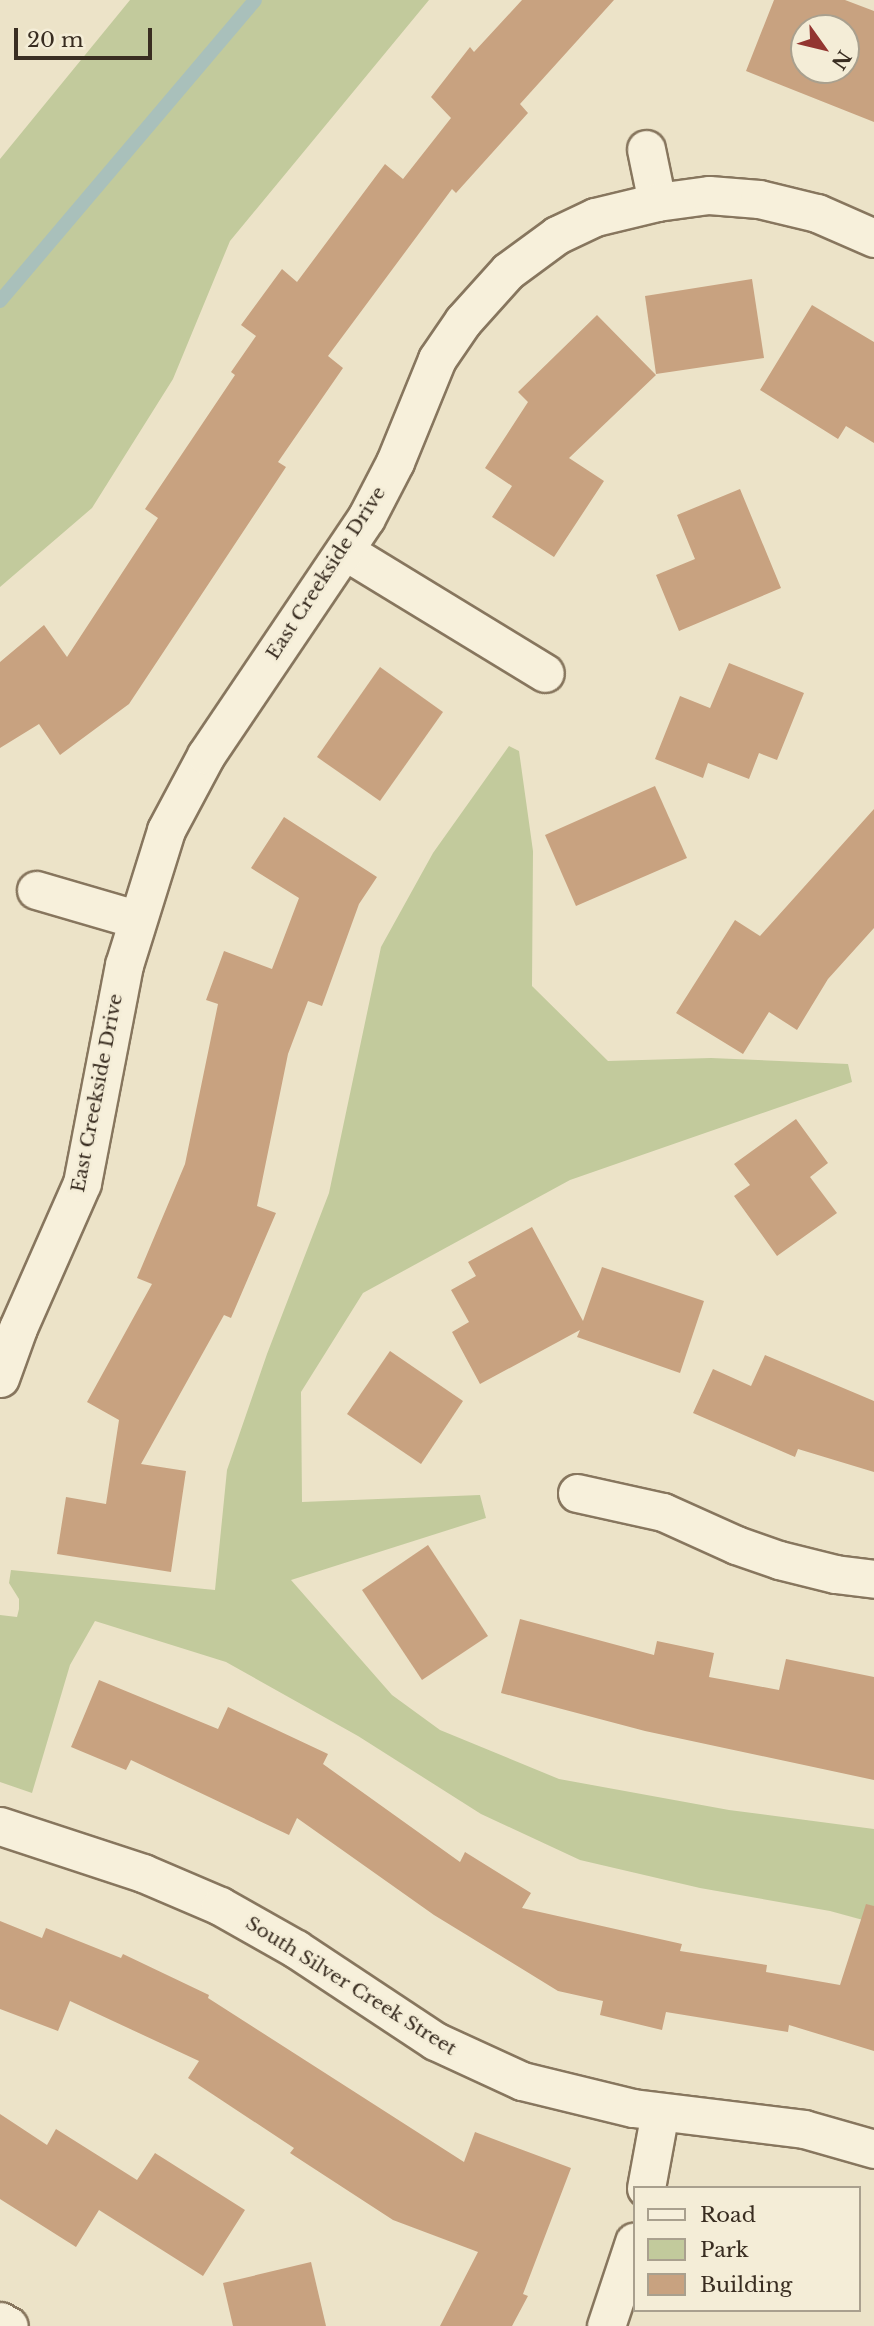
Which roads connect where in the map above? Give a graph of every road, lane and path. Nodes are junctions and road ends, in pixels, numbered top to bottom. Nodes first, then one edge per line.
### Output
1 (646, 149) dead end
2 (657, 202) junction
3 (874, 238) edge
4 (345, 551) junction
5 (545, 673) dead end
6 (36, 890) dead end
7 (136, 919) junction
8 (0, 1378) edge
9 (577, 1493) dead end
10 (874, 1579) edge
11 (0, 1826) edge
12 (660, 2112) junction
13 (874, 2149) edge
14 (646, 2186) edge
15 (632, 2248) edge
16 (0, 2321) edge
17 (9, 2326) edge
18 (606, 2326) edge

1 - 2 street
2 - 3 street, East Creekside Drive
2 - 4 street, East Creekside Drive
4 - 5 street
4 - 7 street, East Creekside Drive
6 - 7 street
7 - 8 street, East Creekside Drive
9 - 10 street
11 - 12 street, South Silver Creek Street
12 - 13 street, South Silver Creek Street
12 - 14 street
15 - 18 street
16 - 17 street

